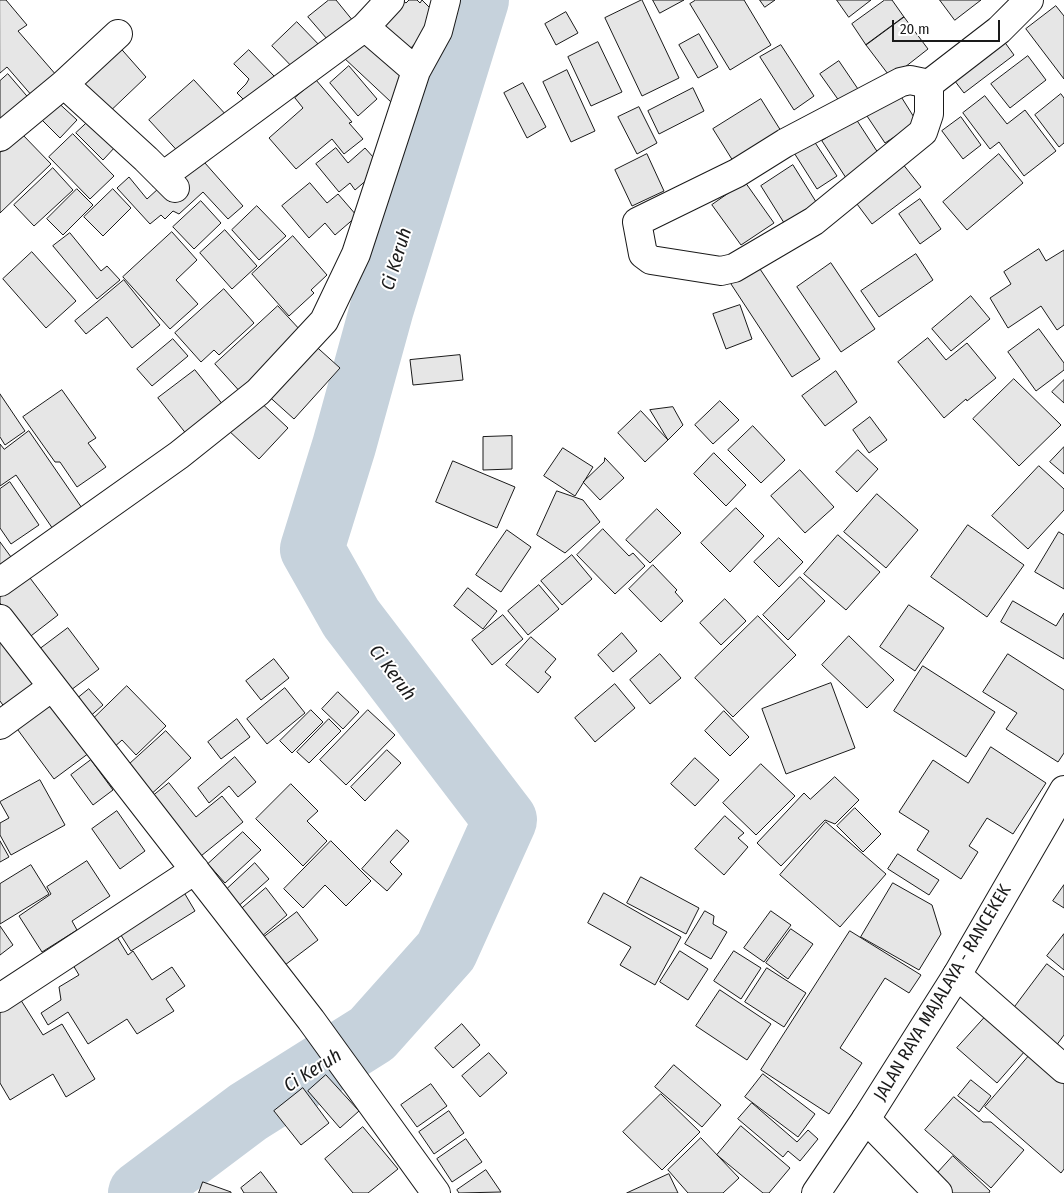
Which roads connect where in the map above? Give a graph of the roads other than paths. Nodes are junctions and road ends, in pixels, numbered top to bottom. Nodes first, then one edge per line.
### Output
1 (390, 0) edge
2 (446, 0) edge
3 (1029, 0) edge
4 (365, 27) junction
5 (118, 34) dead end
6 (416, 71) junction
7 (64, 84) junction
8 (929, 84) junction
9 (0, 137) edge
10 (0, 582) edge
11 (0, 619) edge
12 (52, 687) junction
13 (0, 725) edge
14 (1064, 790) edge
15 (195, 870) junction
16 (957, 975) junction
17 (0, 998) edge
18 (1064, 1069) edge
19 (866, 1119) junction
20 (436, 1193) edge
21 (816, 1193) edge
22 (938, 1193) edge

1 - 4 street
2 - 6 street
3 - 8 street
4 - 6 street
4 - 7 street
5 - 7 street
6 - 10 street
7 - 9 street
8 - 8 street
11 - 12 street
12 - 13 street
12 - 15 street
14 - 16 street, JALAN RAYA MAJALAYA - RANCEKEK
15 - 17 street
15 - 20 street
16 - 18 street
16 - 19 street, JALAN RAYA MAJALAYA - RANCEKEK
19 - 21 street, JALAN RAYA MAJALAYA - RANCEKEK
19 - 22 street

